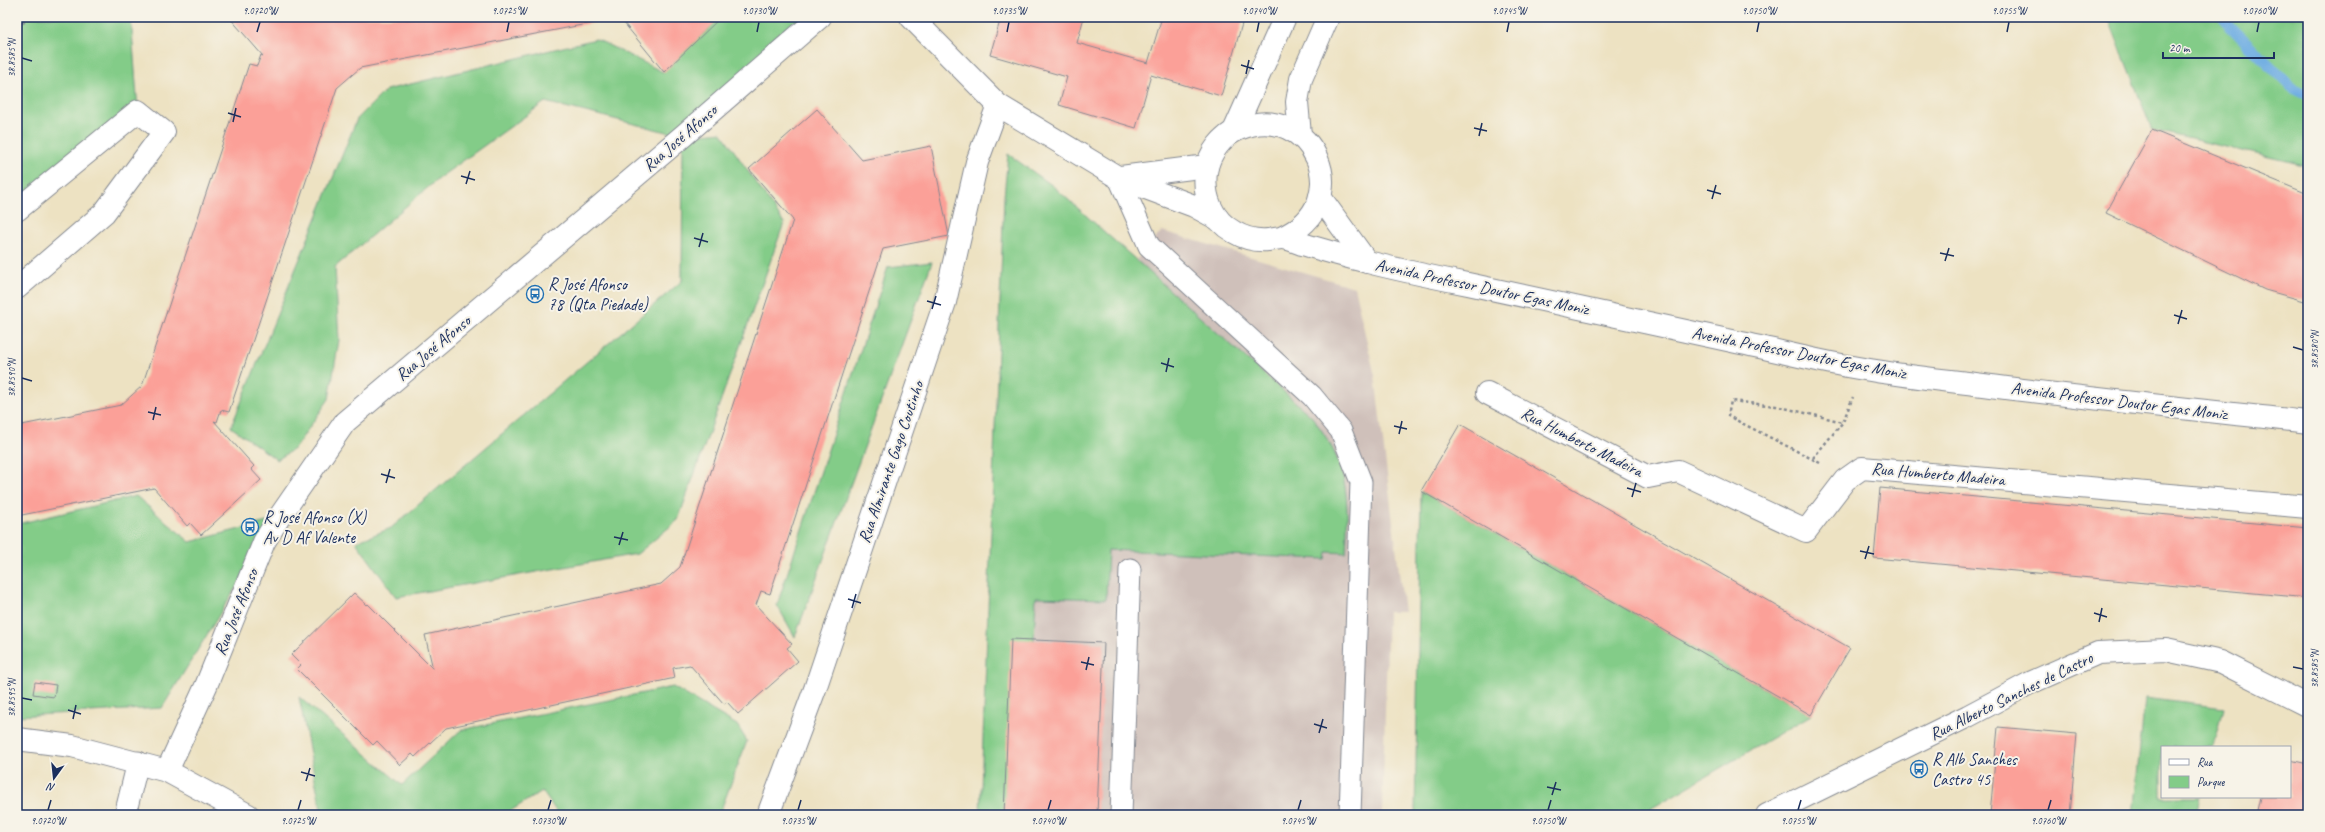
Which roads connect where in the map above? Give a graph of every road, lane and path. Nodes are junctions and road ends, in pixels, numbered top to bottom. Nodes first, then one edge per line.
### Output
1 (33, 17) edge
2 (820, 17) edge
3 (911, 17) edge
4 (1284, 17) edge
5 (1328, 17) edge
6 (17, 26) edge
7 (998, 105) junction
8 (1234, 131) junction
9 (1300, 135) junction
10 (1207, 166) junction
11 (1119, 178) junction
12 (1320, 197) junction
13 (17, 210) edge
14 (1218, 219) junction
15 (1281, 238) junction
16 (1367, 262) junction
17 (17, 288) edge
18 (1863, 369) junction
19 (1487, 392) dead end
20 (1843, 422) junction
21 (2308, 422) edge
22 (1813, 458) junction
23 (1845, 480) junction
24 (2308, 507) edge
25 (1130, 569) dead end
26 (2308, 706) edge
27 (17, 739) edge
28 (138, 762) junction
29 (167, 770) junction
30 (125, 815) edge
31 (248, 815) edge
32 (768, 815) edge
33 (1121, 815) edge
34 (1350, 815) edge
35 (1768, 815) edge

1 - 6 path
2 - 29 street, Rua José Afonso
3 - 7 street
4 - 8 street
5 - 9 street
7 - 11 street
7 - 32 street, Rua Almirante Gago Coutinho
8 - 9 street
8 - 10 street
9 - 12 street
10 - 11 street
10 - 14 street
11 - 14 street
11 - 34 lane
12 - 15 street
12 - 16 street, Avenida Professor Doutor Egas Moniz
13 - 17 street
14 - 15 street
15 - 16 street, Avenida Professor Doutor Egas Moniz
16 - 18 street, Avenida Professor Doutor Egas Moniz
18 - 20 path
18 - 21 street, Avenida Professor Doutor Egas Moniz
19 - 23 street, Rua Humberto Madeira
20 - 22 path
20 - 22 path
22 - 23 path
23 - 24 street, Rua Humberto Madeira
25 - 33 lane
26 - 35 street, Rua Alberto Sanches de Castro
27 - 28 street
28 - 29 street
28 - 30 lane
29 - 31 street

